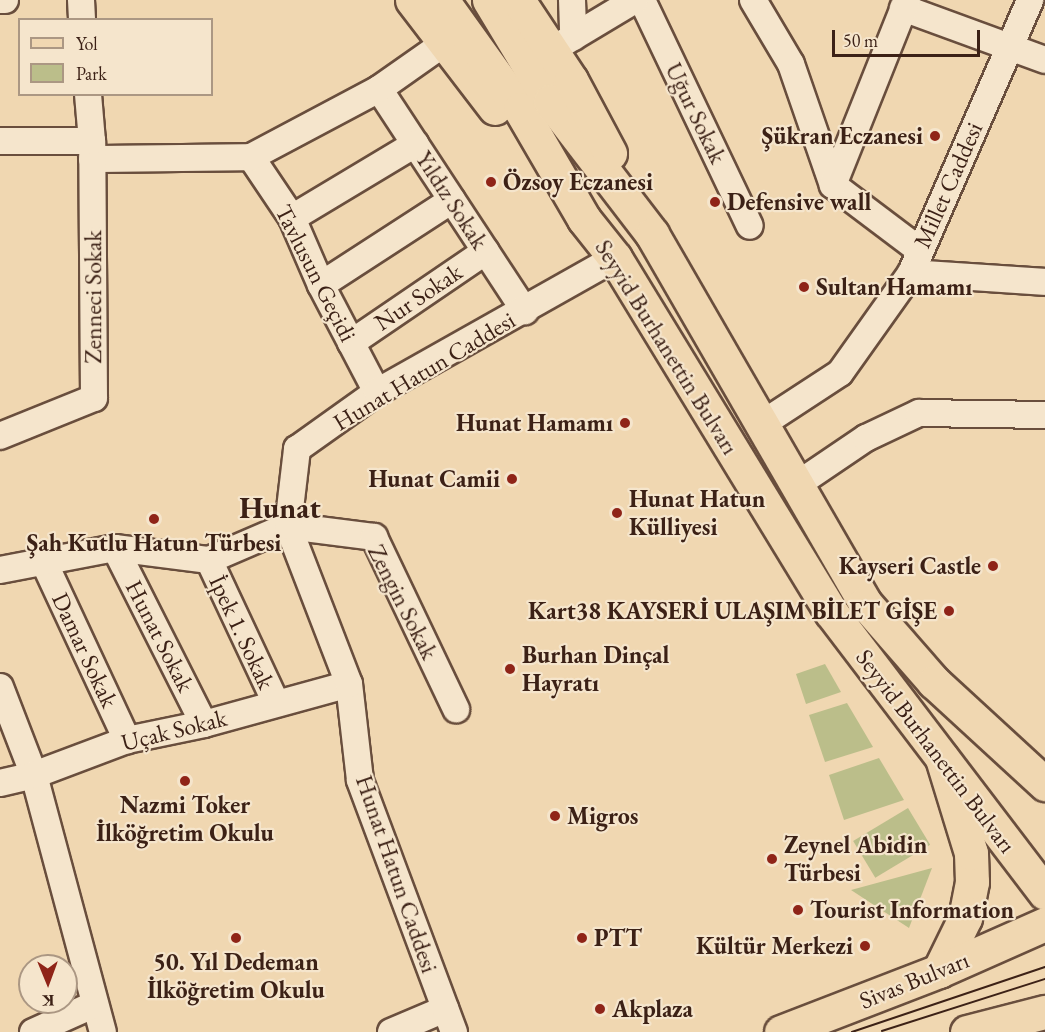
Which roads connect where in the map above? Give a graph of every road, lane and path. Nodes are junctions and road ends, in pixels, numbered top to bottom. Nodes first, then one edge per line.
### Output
1 (0, 0) edge
2 (5, 0) edge
3 (81, 0) edge
4 (412, 0) edge
5 (442, 0) edge
6 (489, 0) edge
7 (518, 0) edge
8 (572, 0) edge
9 (634, 0) edge
10 (642, 0) edge
11 (753, 0) edge
12 (1030, 0) edge
13 (905, 4) edge
14 (82, 18) edge
15 (443, 44) junction
16 (562, 44) junction
17 (1010, 47) junction
18 (1045, 60) edge
19 (379, 89) junction
20 (88, 96) edge
21 (0, 141) edge
22 (415, 144) junction
23 (92, 150) junction
24 (251, 157) junction
25 (832, 185) junction
26 (452, 200) junction
27 (292, 218) junction
28 (584, 219) junction
29 (750, 226) dead end
30 (652, 234) junction
31 (486, 251) junction
32 (615, 258) junction
33 (915, 261) junction
34 (1044, 279) edge
35 (321, 285) junction
36 (525, 311) junction
37 (351, 343) junction
38 (377, 392) junction
39 (1045, 415) edge
40 (762, 424) junction
41 (0, 435) edge
42 (795, 486) junction
43 (288, 526) junction
44 (115, 548) junction
45 (44, 560) junction
46 (209, 560) junction
47 (0, 570) edge
48 (349, 684) junction
49 (0, 687) edge
50 (276, 703) junction
51 (456, 709) dead end
52 (204, 724) junction
53 (127, 740) junction
54 (942, 758) junction
55 (34, 775) junction
56 (0, 783) edge
57 (1045, 784) edge
58 (1045, 893) edge
59 (1045, 924) edge
60 (939, 971) junction
61 (93, 1005) junction
62 (1045, 1012) edge
63 (450, 1021) edge
64 (33, 1032) edge
65 (103, 1032) edge
66 (390, 1032) edge
67 (781, 1032) edge
68 (967, 1032) edge

1 - 2 street
3 - 14 street
4 - 15 main road
5 - 28 main road, Seyyid Burhanettin Bulvarı
6 - 30 main road, Seyyid Burhanettin Bulvarı
7 - 16 main road
8 - 16 street
9 - 16 street
10 - 29 street, Uğur Sokak
11 - 25 street
12 - 17 street, Millet Caddesi
13 - 17 street
13 - 25 street
15 - 19 street
15 - 28 main road
16 - 30 main road
17 - 18 street
17 - 33 street, Millet Caddesi
19 - 22 street, Yıldız Sokak
19 - 24 street
20 - 23 street, Zenneci Sokak
21 - 23 street
22 - 26 street, Yıldız Sokak
22 - 27 street
23 - 24 street
23 - 41 street, Zenneci Sokak
24 - 27 street, Tavlusun Geçidi
25 - 33 street
26 - 31 street, Yıldız Sokak
26 - 35 street
27 - 35 street, Tavlusun Geçidi
28 - 32 main road, Seyyid Burhanettin Bulvarı
30 - 40 main road, Seyyid Burhanettin Bulvarı
31 - 36 street, Yıldız Sokak
31 - 37 street, Nur Sokak
32 - 36 street, Hunat Hatun Caddesi
32 - 54 main road, Seyyid Burhanettin Bulvarı
33 - 34 street
33 - 40 street, Millet Caddesi
35 - 37 street, Tavlusun Geçidi
36 - 38 street, Hunat Hatun Caddesi
37 - 38 street, Tavlusun Geçidi
38 - 43 street, Hunat Hatun Caddesi
39 - 42 street
40 - 42 main road, Seyyid Burhanettin Bulvarı
42 - 57 main road, Seyyid Burhanettin Bulvarı
43 - 46 street
43 - 48 street, Hunat Hatun Caddesi
43 - 51 street, Zengin Sokak
44 - 45 street
44 - 46 street
44 - 52 street, Hunat Sokak
45 - 47 street
45 - 53 street, Damar Sokak
46 - 50 street, İpek 1. Sokak
48 - 50 street, Uçak Sokak
48 - 63 street, Hunat Hatun Caddesi
49 - 55 street
50 - 52 street, Uçak Sokak
52 - 53 street, Uçak Sokak
53 - 55 street, Uçak Sokak
54 - 58 main road, Seyyid Burhanettin Bulvarı
54 - 60 main road
55 - 56 street, Uçak Sokak
55 - 61 street
59 - 60 main road, Sivas Bulvarı
60 - 67 main road, Sivas Bulvarı
61 - 64 street
61 - 65 street
62 - 68 main road
63 - 66 street

